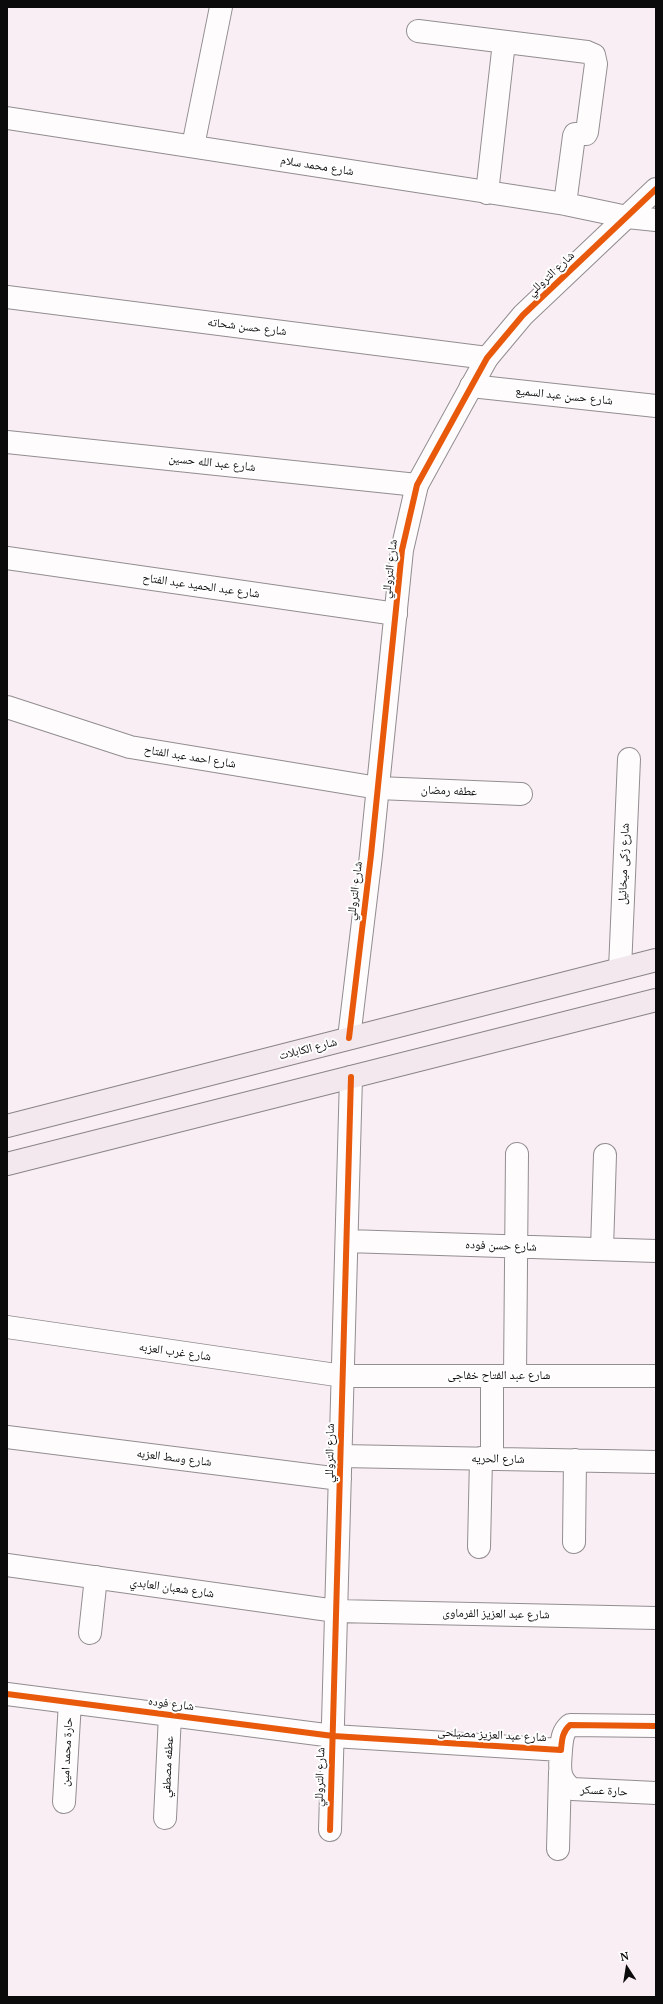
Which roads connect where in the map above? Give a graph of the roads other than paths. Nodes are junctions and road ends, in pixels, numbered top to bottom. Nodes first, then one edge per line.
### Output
1 (221, 7) edge
2 (418, 31) dead end
3 (504, 42) junction
4 (7, 118) edge
5 (193, 146) junction
6 (656, 189) edge
7 (487, 193) junction
8 (565, 204) junction
9 (627, 217) junction
10 (656, 220) edge
11 (7, 297) edge
12 (487, 358) junction
13 (471, 386) junction
14 (656, 406) edge
15 (7, 442) edge
16 (417, 485) junction
17 (7, 558) edge
18 (396, 614) junction
19 (7, 706) edge
20 (629, 759) dead end
21 (378, 788) junction
22 (520, 794) dead end
23 (656, 960) edge
24 (620, 969) junction
25 (656, 1000) edge
26 (349, 1038) junction
27 (351, 1077) junction
28 (7, 1126) edge
29 (517, 1154) dead end
30 (605, 1155) dead end
31 (7, 1164) edge
32 (347, 1241) junction
33 (516, 1246) junction
34 (602, 1249) junction
35 (656, 1251) edge
36 (7, 1327) edge
37 (343, 1376) junction
38 (492, 1376) junction
39 (515, 1376) junction
40 (656, 1376) edge
41 (7, 1437) edge
42 (341, 1456) junction
43 (486, 1458) junction
44 (575, 1460) junction
45 (656, 1462) edge
46 (340, 1479) junction
47 (574, 1542) dead end
48 (479, 1547) dead end
49 (7, 1565) edge
50 (96, 1577) junction
51 (336, 1611) junction
52 (656, 1618) edge
53 (90, 1633) dead end
54 (7, 1694) edge
55 (70, 1702) junction
56 (170, 1715) junction
57 (656, 1726) edge
58 (333, 1736) junction
59 (561, 1750) junction
60 (560, 1772) junction
61 (656, 1793) edge
62 (64, 1802) dead end
63 (165, 1818) dead end
64 (330, 1830) dead end
65 (558, 1850) dead end

1 - 5 street
2 - 3 street
3 - 7 street
3 - 8 street
4 - 5 street, شارع محمد سلام
5 - 7 street, شارع محمد سلام
6 - 9 street, شارع التروللي
7 - 8 street, شارع محمد سلام
8 - 9 street, شارع محمد سلام
9 - 10 street, شارع محمد سلام
9 - 12 street, شارع التروللي
11 - 12 street, شارع حسن شحاته
12 - 13 street, شارع التروللي
13 - 14 street, شارع حسن عبد السميع
13 - 16 street, شارع التروللي
15 - 16 street, شارع عبد الله حسين
16 - 18 street, شارع التروللي
17 - 18 street, شارع عبد الحميد عبد الفتاح
18 - 21 street, شارع التروللي
19 - 21 street, شارع احمد عبد الفتاح
20 - 24 street, شارع زكى ميخائيل
21 - 22 street, عطفه رمضان
21 - 26 street, شارع التروللي
23 - 24 main road, شارع الكابلات
24 - 26 main road, شارع الكابلات
25 - 27 main road
26 - 28 main road, شارع الكابلات
27 - 31 main road
27 - 32 street, شارع التروللي
29 - 33 street
30 - 34 street
32 - 33 street, شارع حسن فوده
32 - 37 street, شارع التروللي
33 - 34 street, شارع حسن فوده
33 - 39 street
34 - 35 street, شارع حسن فوده
36 - 37 street, شارع غرب العزبه
37 - 38 street, شارع عبد الفتاح خفاجى
37 - 42 street, شارع التروللي
38 - 39 street, شارع عبد الفتاح خفاجى
38 - 43 street
39 - 40 street, شارع عبد الفتاح خفاجى
41 - 46 street, شارع وسط العزبه
42 - 43 street, شارع الحريه
42 - 46 street, شارع التروللي
43 - 44 street, شارع الحريه
43 - 48 street
44 - 45 street, شارع الحريه
44 - 47 street
46 - 51 street, شارع التروللي
49 - 50 street, شارع شعبان العابدي
50 - 51 street, شارع شعبان العابدي
50 - 53 street
51 - 52 street, شارع عبد العزيز الفرماوى
51 - 58 street, شارع التروللي
54 - 55 street, شارع فوده
55 - 56 street, شارع فوده
55 - 62 street, حارة محمد امين
56 - 58 street, شارع فوده
56 - 63 street, عطفه مصطفي
57 - 59 street, شارع عبد العزيز مصيلحى
58 - 59 street, شارع عبد العزيز مصيلحى
58 - 64 street, شارع التروللي
59 - 60 street
60 - 61 street, حارة عسكر
60 - 65 street

